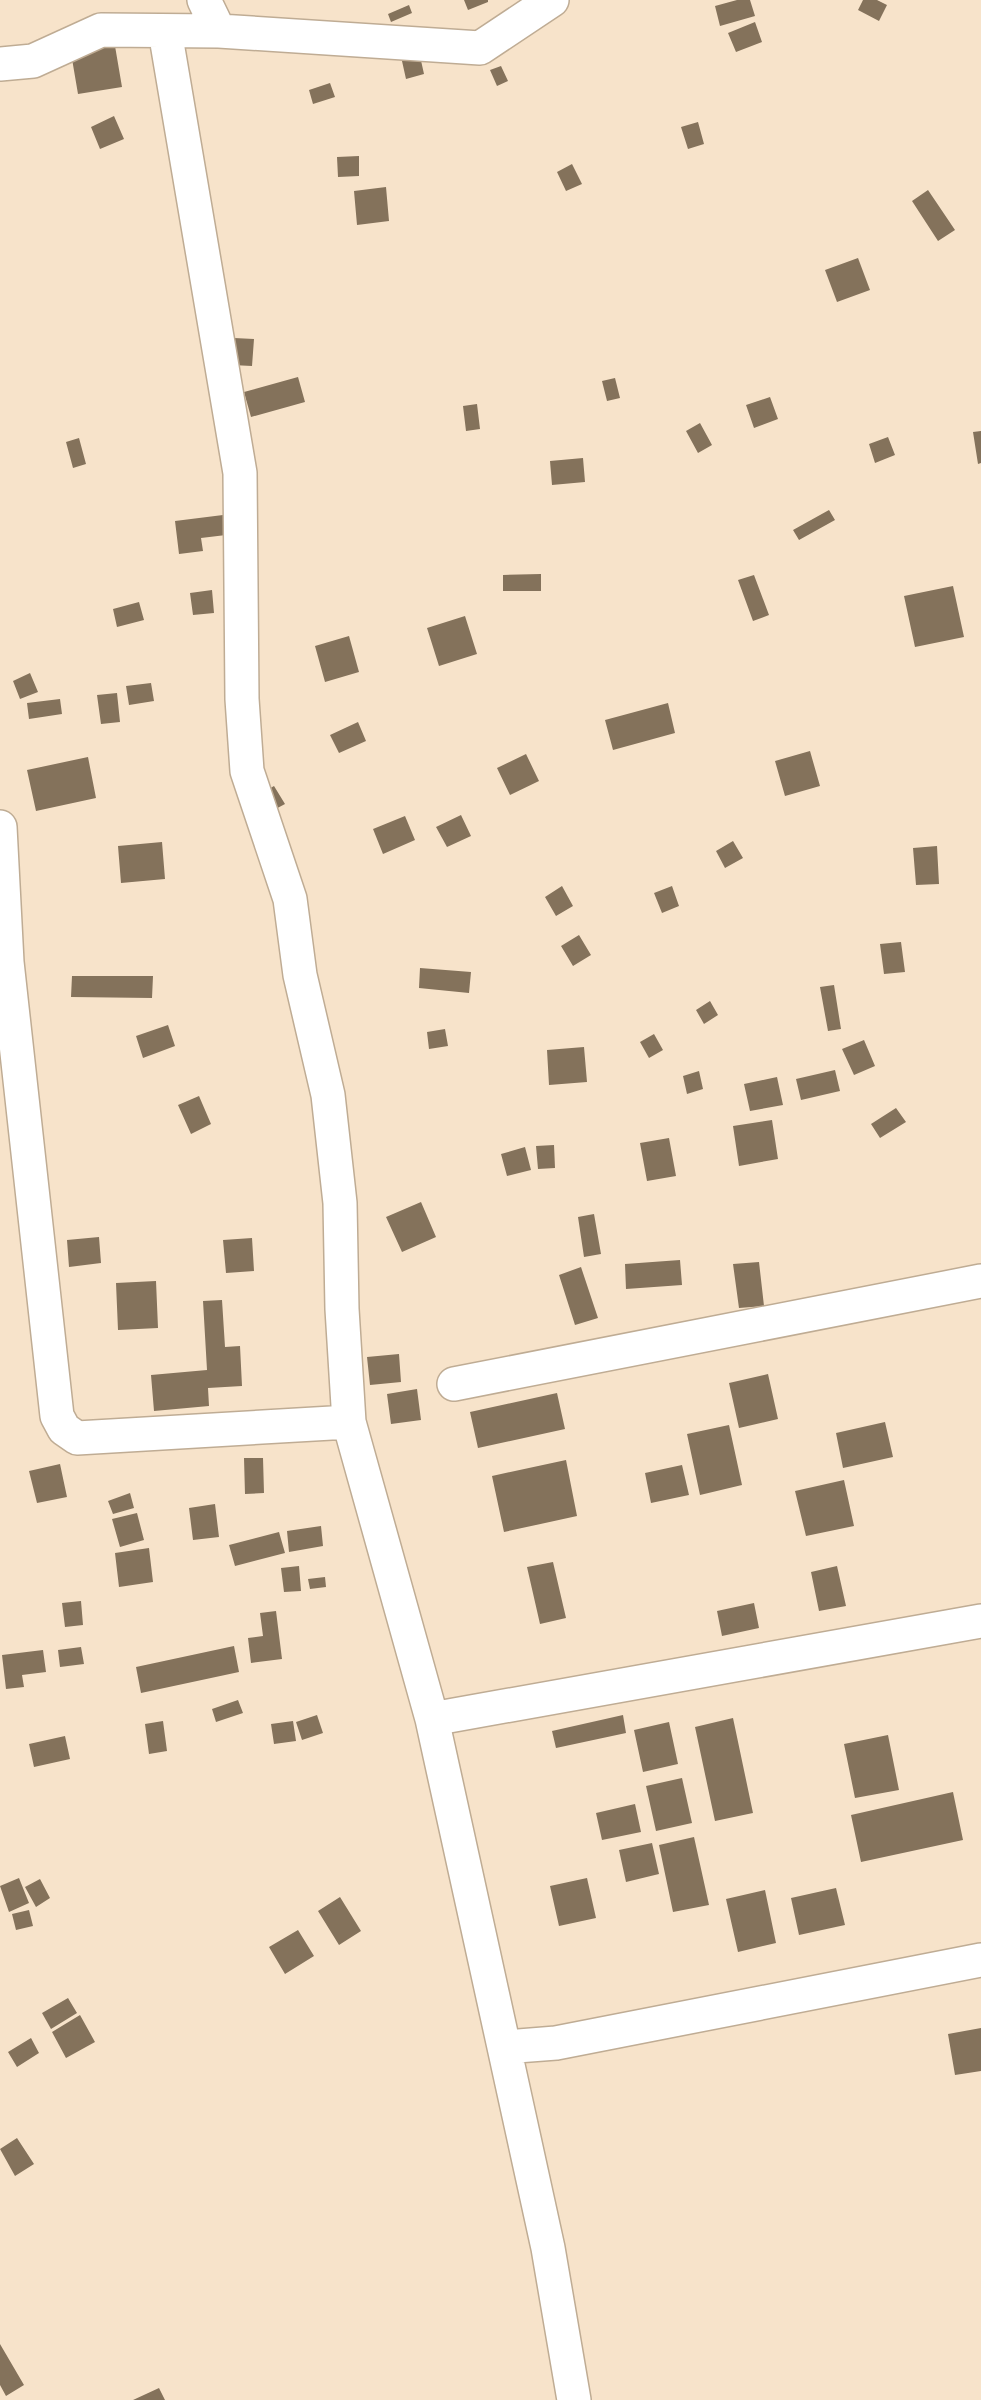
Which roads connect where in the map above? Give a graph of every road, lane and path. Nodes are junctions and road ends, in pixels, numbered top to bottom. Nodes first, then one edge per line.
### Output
1 (204, 0) edge
2 (552, 0) edge
3 (165, 31) junction
4 (219, 31) junction
5 (0, 64) edge
6 (0, 827) edge
7 (981, 1281) edge
8 (454, 1384) dead end
9 (350, 1422) junction
10 (981, 1621) edge
11 (432, 1719) junction
12 (981, 1960) edge
13 (504, 2047) junction
14 (574, 2400) edge

1 - 4 street
2 - 4 street
3 - 4 street
3 - 5 street
3 - 9 street
6 - 9 street
7 - 8 street
9 - 11 street
10 - 11 street
11 - 13 street
12 - 13 street
13 - 14 street

